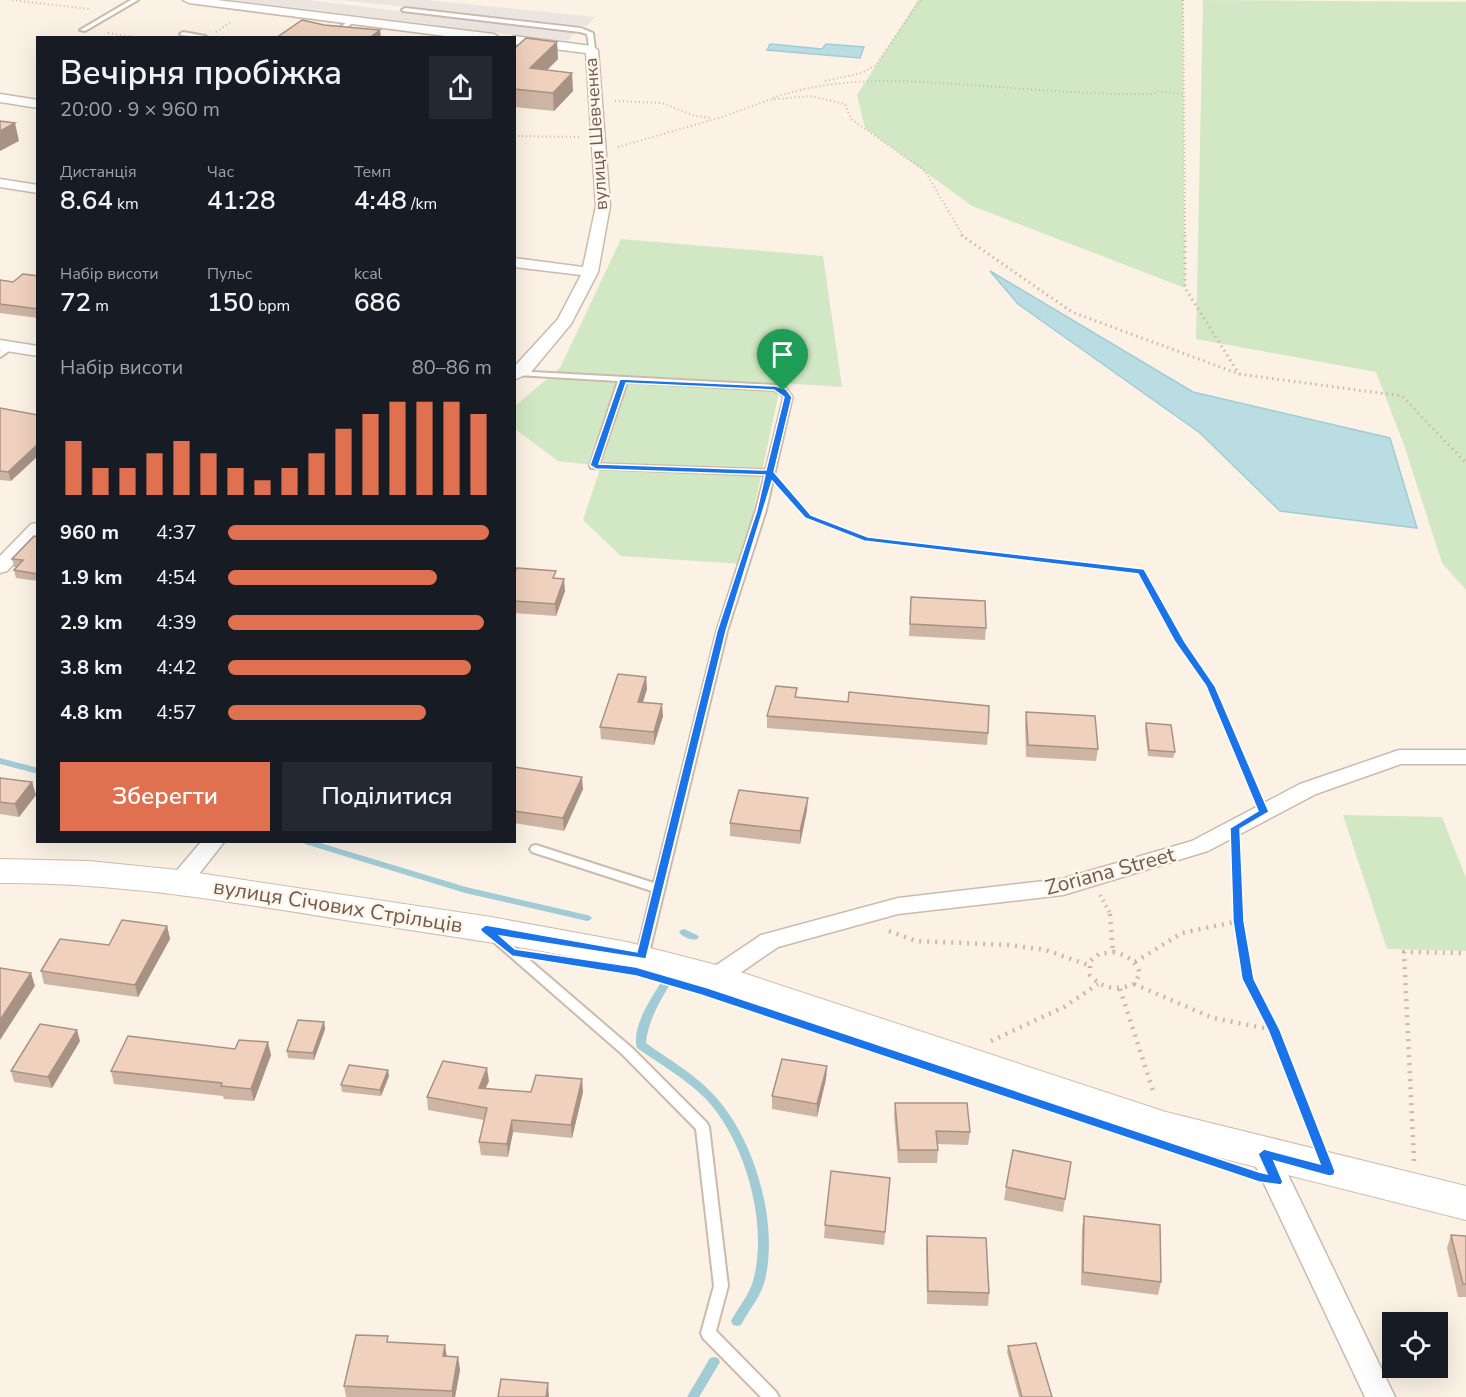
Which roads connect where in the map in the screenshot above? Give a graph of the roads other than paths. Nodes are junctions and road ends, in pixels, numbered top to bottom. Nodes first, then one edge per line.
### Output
1 (135, 0) edge
2 (189, 0) edge
3 (405, 10) dead end
4 (353, 20) junction
5 (195, 26) dead end
6 (83, 30) dead end
7 (180, 36) edge
8 (332, 36) edge
9 (478, 36) edge
10 (516, 40) edge
11 (592, 50) junction
12 (0, 98) edge
13 (36, 104) edge
14 (0, 183) edge
15 (36, 189) edge
16 (516, 262) edge
17 (590, 272) junction
18 (4, 349) edge
19 (36, 351) edge
20 (516, 374) edge
21 (623, 380) junction
22 (770, 473) junction
23 (36, 530) edge
24 (0, 567) edge
25 (1466, 757) edge
26 (211, 844) edge
27 (536, 849) dead end
28 (0, 871) edge
29 (180, 882) junction
30 (658, 889) junction
31 (486, 929) junction
32 (642, 957) junction
33 (715, 978) junction
34 (1264, 1154) junction
35 (1466, 1203) edge
36 (771, 1397) edge
37 (1380, 1397) edge

1 - 6 lane
2 - 4 street
3 - 11 lane
4 - 8 lane
4 - 9 street
5 - 7 lane
10 - 11 street, вулиця Шевченка
11 - 17 street, вулиця Шевченка
12 - 13 street
14 - 15 street
16 - 17 street
17 - 20 street, вулиця Шевченка
18 - 19 street
20 - 21 lane
21 - 22 lane
21 - 22 lane
22 - 30 lane
23 - 24 street
25 - 33 street, Zoriana Street
26 - 29 street
27 - 30 lane
28 - 29 street, вулиця Січових Стрільців
29 - 31 street, вулиця Січових Стрільців
30 - 32 lane
31 - 32 street, вулиця Січових Стрільців
31 - 36 lane
32 - 33 street, вулиця Січових Стрільців
33 - 34 street, вулиця Січових Стрільців
34 - 35 street, вулиця Січових Стрільців
34 - 37 street

